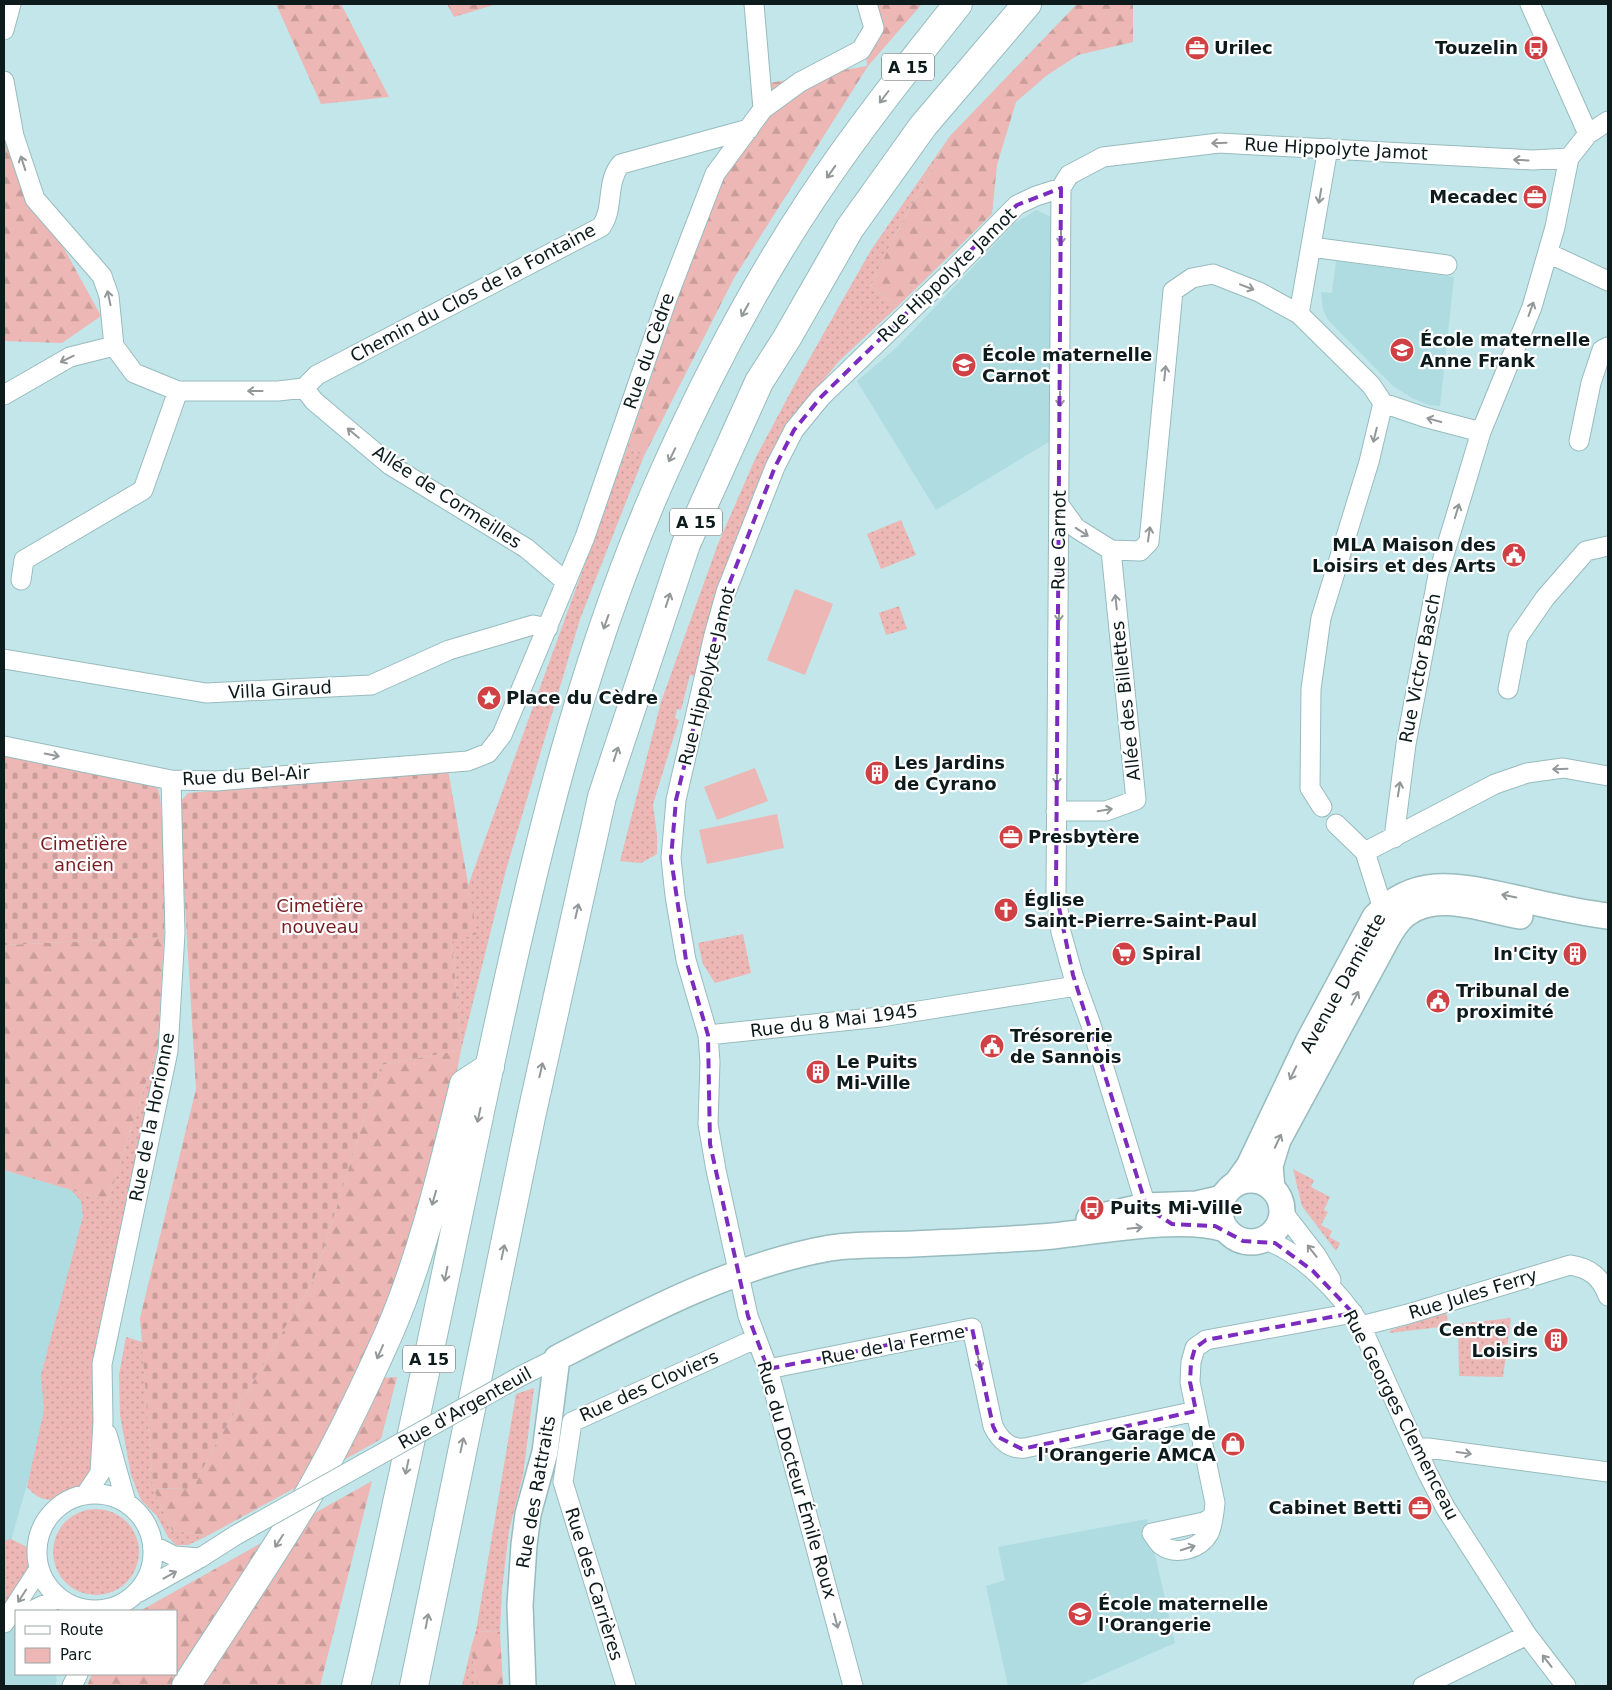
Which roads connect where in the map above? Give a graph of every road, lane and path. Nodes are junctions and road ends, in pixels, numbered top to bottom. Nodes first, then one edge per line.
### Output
1 (11, 4) edge
2 (754, 4) edge
3 (867, 4) edge
4 (958, 4) edge
5 (1027, 4) edge
6 (1530, 4) edge
7 (4, 30) edge
8 (4, 81) edge
9 (764, 109) junction
10 (1608, 121) edge
11 (749, 129) junction
12 (1588, 134) junction
13 (1328, 148) junction
14 (1569, 158) junction
15 (1062, 188) junction
16 (1311, 247) junction
17 (1548, 253) junction
18 (1447, 264) dead end
19 (1608, 281) edge
20 (1299, 314) junction
21 (114, 346) junction
22 (1608, 348) edge
23 (304, 388) junction
24 (178, 391) junction
25 (4, 394) edge
26 (1383, 403) junction
27 (1481, 432) junction
28 (1580, 441) dead end
29 (1060, 506) junction
30 (1608, 546) edge
31 (1111, 550) junction
32 (21, 580) dead end
33 (565, 581) junction
34 (548, 628) junction
35 (4, 659) edge
36 (1508, 689) dead end
37 (4, 746) edge
38 (1608, 776) edge
39 (171, 780) junction
40 (1322, 806) dead end
41 (1056, 811) junction
42 (1336, 824) dead end
43 (1394, 838) junction
44 (1365, 852) junction
45 (1383, 909) junction
46 (1608, 916) edge
47 (1608, 929) edge
48 (1076, 986) junction
49 (708, 1035) junction
50 (490, 1067) junction
51 (1272, 1188) junction
52 (1230, 1191) junction
53 (1146, 1206) junction
54 (1282, 1211) junction
55 (1172, 1224) junction
56 (1225, 1229) junction
57 (1017, 1239) junction
58 (1264, 1240) junction
59 (738, 1274) junction
60 (1606, 1291) edge
61 (1337, 1292) junction
62 (1357, 1320) junction
63 (755, 1339) junction
64 (557, 1358) junction
65 (768, 1369) junction
66 (1196, 1411) junction
67 (103, 1421) junction
68 (1416, 1448) junction
69 (1608, 1472) edge
70 (562, 1482) joint
71 (86, 1494) junction
72 (126, 1502) junction
73 (1213, 1517) dead end
74 (154, 1546) junction
75 (200, 1558) junction
76 (39, 1569) junction
77 (139, 1592) junction
78 (59, 1598) junction
79 (113, 1609) edge
80 (33, 1610) edge
81 (84, 1610) edge
82 (15, 1621) edge
83 (4, 1623) edge
84 (4, 1627) edge
85 (1527, 1635) junction
86 (186, 1686) edge
87 (356, 1686) edge
88 (415, 1686) edge
89 (523, 1686) edge
90 (626, 1686) edge
91 (853, 1686) edge
92 (1422, 1686) edge
93 (1566, 1686) edge

1 - 7 street
2 - 9 street
3 - 9 street, Rue du Cèdre
4 -> 50 highway, A 15
88 -> 5 highway, A 15
6 - 12 street
21 -> 8 street
9 - 11 street, Rue du Cèdre
10 - 12 street
11 - 23 street, Chemin du Clos de la Fontaine
11 - 33 street, Rue du Cèdre
12 - 14 street
14 -> 13 street, Rue Hippolyte Jamot
13 -> 15 street, Rue Hippolyte Jamot
13 -> 16 street
14 - 17 street, Rue Victor Basch
15 -> 29 street, Rue Carnot
15 - 49 street, Rue Hippolyte Jamot
16 - 18 street
16 - 20 street
17 - 19 street
27 -> 17 street, Rue Victor Basch
20 - 26 street
31 -> 20 street
21 - 24 street
21 -> 25 street
22 - 28 street
23 -> 24 street
33 -> 23 street, Allée de Cormeilles
24 - 32 street
27 -> 26 street
26 -> 40 street
43 -> 27 street, Rue Victor Basch
29 -> 31 street
29 -> 41 street, Rue Carnot
30 - 36 street
41 -> 31 street, Allée des Billettes
33 - 34 street
34 - 35 street, Villa Giraud
34 - 39 street, Rue du Bel-Air
37 -> 39 street, Rue du Bel-Air
38 -> 43 street
39 - 67 street, Rue de la Horionne
41 - 48 street, Rue Carnot
42 - 44 street
43 - 44 street
44 - 45 street
46 -> 45 main road, Avenue Damiette
45 -> 52 main road, Avenue Damiette
51 -> 47 main road, Avenue Damiette
48 - 49 street, Rue du 8 Mai 1945
48 - 53 street, Rue Carnot
49 - 59 street, Rue du Docteur Émile Roux
50 -> 86 highway
50 -> 87 highway, A 15
51 - 52 main road
51 - 54 main road
52 - 53 main road
52 - 56 main road
53 - 55 street
53 - 57 main road
54 - 58 main road
61 -> 54 street, Rue Georges Clemenceau
55 - 56 main road
57 -> 55 main road
56 - 58 main road
57 - 59 main road, Rue d'Argenteuil
58 - 61 street, Rue Georges Clemenceau
59 - 63 street, Rue du Docteur Émile Roux
59 - 64 main road, Rue d'Argenteuil
60 - 62 street, Rue Jules Ferry
61 - 62 street, Rue Georges Clemenceau
62 - 66 street, Rue Jules Ferry
62 - 68 street, Rue Georges Clemenceau
63 - 65 street, Rue du Docteur Émile Roux
63 - 70 street, Rue des Cloviers
64 - 75 street, Rue d'Argenteuil, bridge
64 - 89 main road, Rue des Rattraits
65 -> 66 street, Rue de la Ferme
65 -> 91 street, Rue du Docteur Émile Roux
66 - 73 street, Rue Jules Ferry
67 - 71 street, Rue de la Horionne
67 - 72 street, Rue de la Horionne
68 -> 69 street
68 - 85 street, Rue Georges Clemenceau
70 - 90 street, Rue des Carrières
71 - 72 street
71 - 76 street
72 - 74 street
74 - 75 street
74 - 77 street
77 -> 75 street, Rue d'Argenteuil
76 - 78 street
76 -> 83 street
77 - 79 street
78 - 80 street
78 - 81 street
79 - 81 street
82 - 84 street
85 - 92 street
93 -> 85 street, Rue Georges Clemenceau

